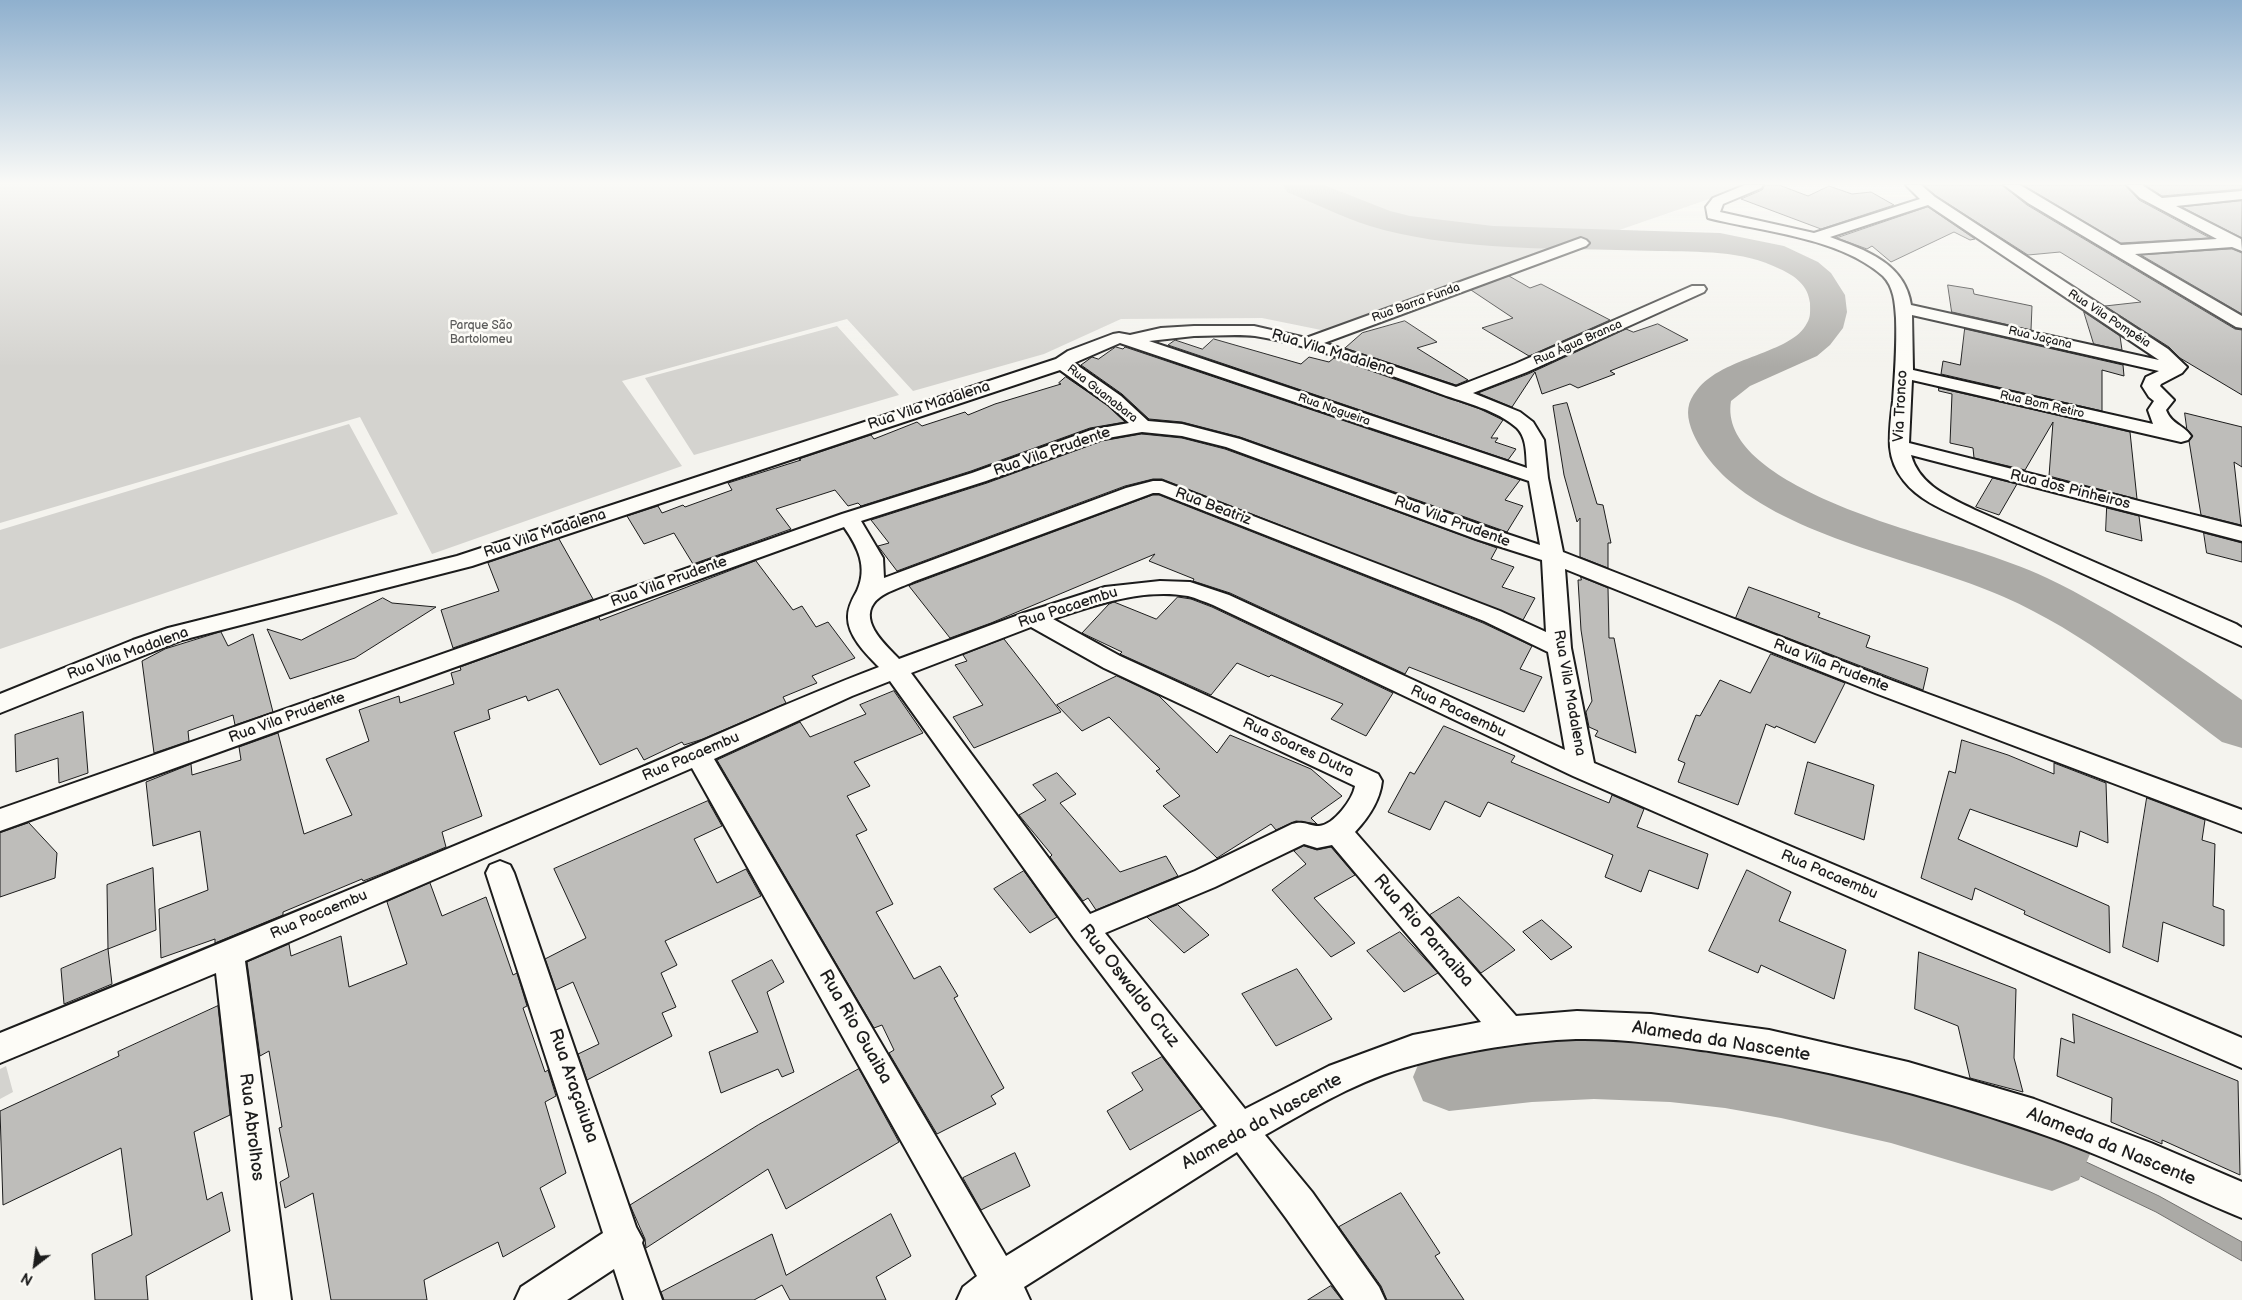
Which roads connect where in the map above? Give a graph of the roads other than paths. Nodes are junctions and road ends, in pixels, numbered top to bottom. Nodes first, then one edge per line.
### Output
1 (1575, 246) edge
2 (1835, 246) edge
3 (1998, 246) edge
4 (2111, 246) edge
5 (2206, 246) edge
6 (2119, 250) junction
7 (1698, 289) dead end
8 (1904, 308) junction
9 (2242, 323) edge
10 (1130, 340) junction
11 (1307, 343) junction
12 (1062, 363) junction
13 (2176, 368) junction
14 (1904, 373) junction
15 (1457, 393) junction
16 (1142, 426) junction
17 (1899, 446) junction
18 (1538, 478) junction
19 (849, 518) junction
20 (2242, 534) edge
21 (1552, 556) junction
22 (864, 600) junction
23 (1032, 618) junction
24 (2242, 638) edge
25 (1559, 648) junction
26 (895, 670) junction
27 (0, 704) edge
28 (698, 755) junction
29 (1582, 769) junction
30 (0, 820) edge
31 (2242, 821) edge
32 (1337, 831) junction
33 (500, 873) dead end
34 (1084, 929) junction
35 (229, 954) junction
36 (1509, 1031) junction
37 (0, 1048) edge
38 (2242, 1053) edge
39 (1241, 1130) junction
40 (2242, 1200) edge
41 (625, 1240) junction
42 (996, 1293) edge
43 (272, 1300) edge
44 (534, 1300) edge
45 (643, 1300) edge
46 (1366, 1300) edge

1 - 11 street, Rua Barra Funda
2 - 8 street, Via Tronco
3 - 13 street, Rua Vila Pompéia
4 - 6 street
5 - 6 street
6 - 9 street
7 - 15 street, Rua Água Branca
8 - 13 street, Rua Jaçana
8 - 14 street, Via Tronco
10 - 11 street, Rua Vila Madalena
10 - 12 street, Rua Vila Madalena
10 - 18 street, Rua Nogueira
11 - 15 street, Rua Vila Madalena
12 - 16 street, Rua Guanabara
12 - 27 street, Rua Vila Madalena
13 - 14 street, Rua Bom Retiro
14 - 17 street, Via Tronco
15 - 18 street, Rua Vila Madalena
16 - 19 street, Rua Vila Prudente
16 - 21 street, Rua Vila Prudente
17 - 20 street, Rua dos Pinheiros
17 - 24 street, Via Tronco
18 - 21 street, Rua Vila Madalena
19 - 22 street
19 - 30 street, Rua Vila Prudente
21 - 25 street, Rua Vila Madalena
21 - 31 street, Rua Vila Prudente
22 - 25 street, Rua Beatriz
22 - 26 street
23 - 26 street, Rua Pacaembu
23 - 29 street, Rua Pacaembu
23 - 32 street, Rua Soares Dutra
25 - 29 street, Rua Vila Madalena
26 - 28 street, Rua Pacaembu
26 - 34 street, Rua Oswaldo Cruz
28 - 35 street, Rua Pacaembu
28 - 42 street, Rua Rio Guaiba
29 - 38 street, Rua Pacaembu
32 - 34 street
32 - 36 street, Rua Rio Parnaiba
33 - 41 street, Rua Araçaiuba
34 - 39 street, Rua Oswaldo Cruz
35 - 37 street, Rua Pacaembu
35 - 43 street, Rua Abrolhos
36 - 39 street, Alameda da Nascente
36 - 40 street, Alameda da Nascente
39 - 42 street, Alameda da Nascente
39 - 46 street, Rua Oswaldo Cruz
41 - 44 street
41 - 45 street, Rua Araçaiuba

